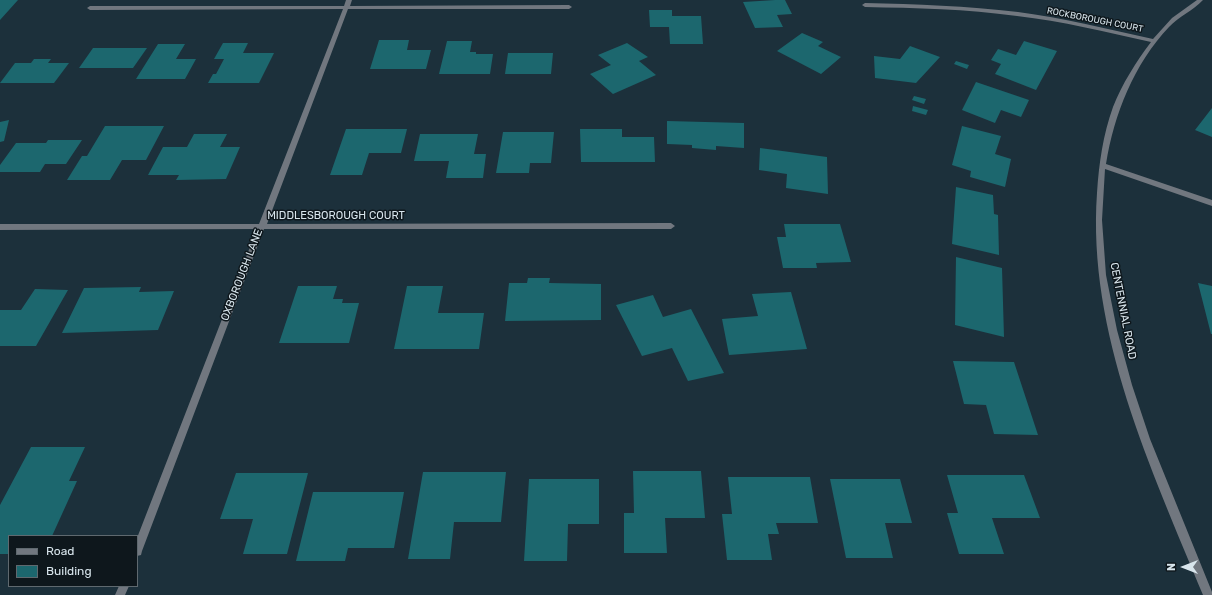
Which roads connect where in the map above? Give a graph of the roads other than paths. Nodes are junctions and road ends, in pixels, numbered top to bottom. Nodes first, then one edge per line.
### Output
1 (1200, 0) edge
2 (347, 4) edge
3 (865, 6) dead end
4 (569, 7) dead end
5 (90, 8) dead end
6 (1155, 41) junction
7 (1102, 165) junction
8 (1212, 203) edge
9 (671, 226) dead end
10 (0, 227) edge
11 (260, 227) junction
12 (138, 548) edge
13 (1208, 595) edge

1 - 6 street, CENTENNIAL ROAD
2 - 4 street
2 - 5 street
2 - 11 street, OXBOROUGH LANE
3 - 6 street, ROCKBOROUGH COURT
6 - 7 street, CENTENNIAL ROAD
7 - 8 street
7 - 13 street, CENTENNIAL ROAD
9 - 11 street, MIDDLESBOROUGH COURT
10 - 11 street, MIDDLESBOROUGH COURT
11 - 12 street, OXBOROUGH LANE

